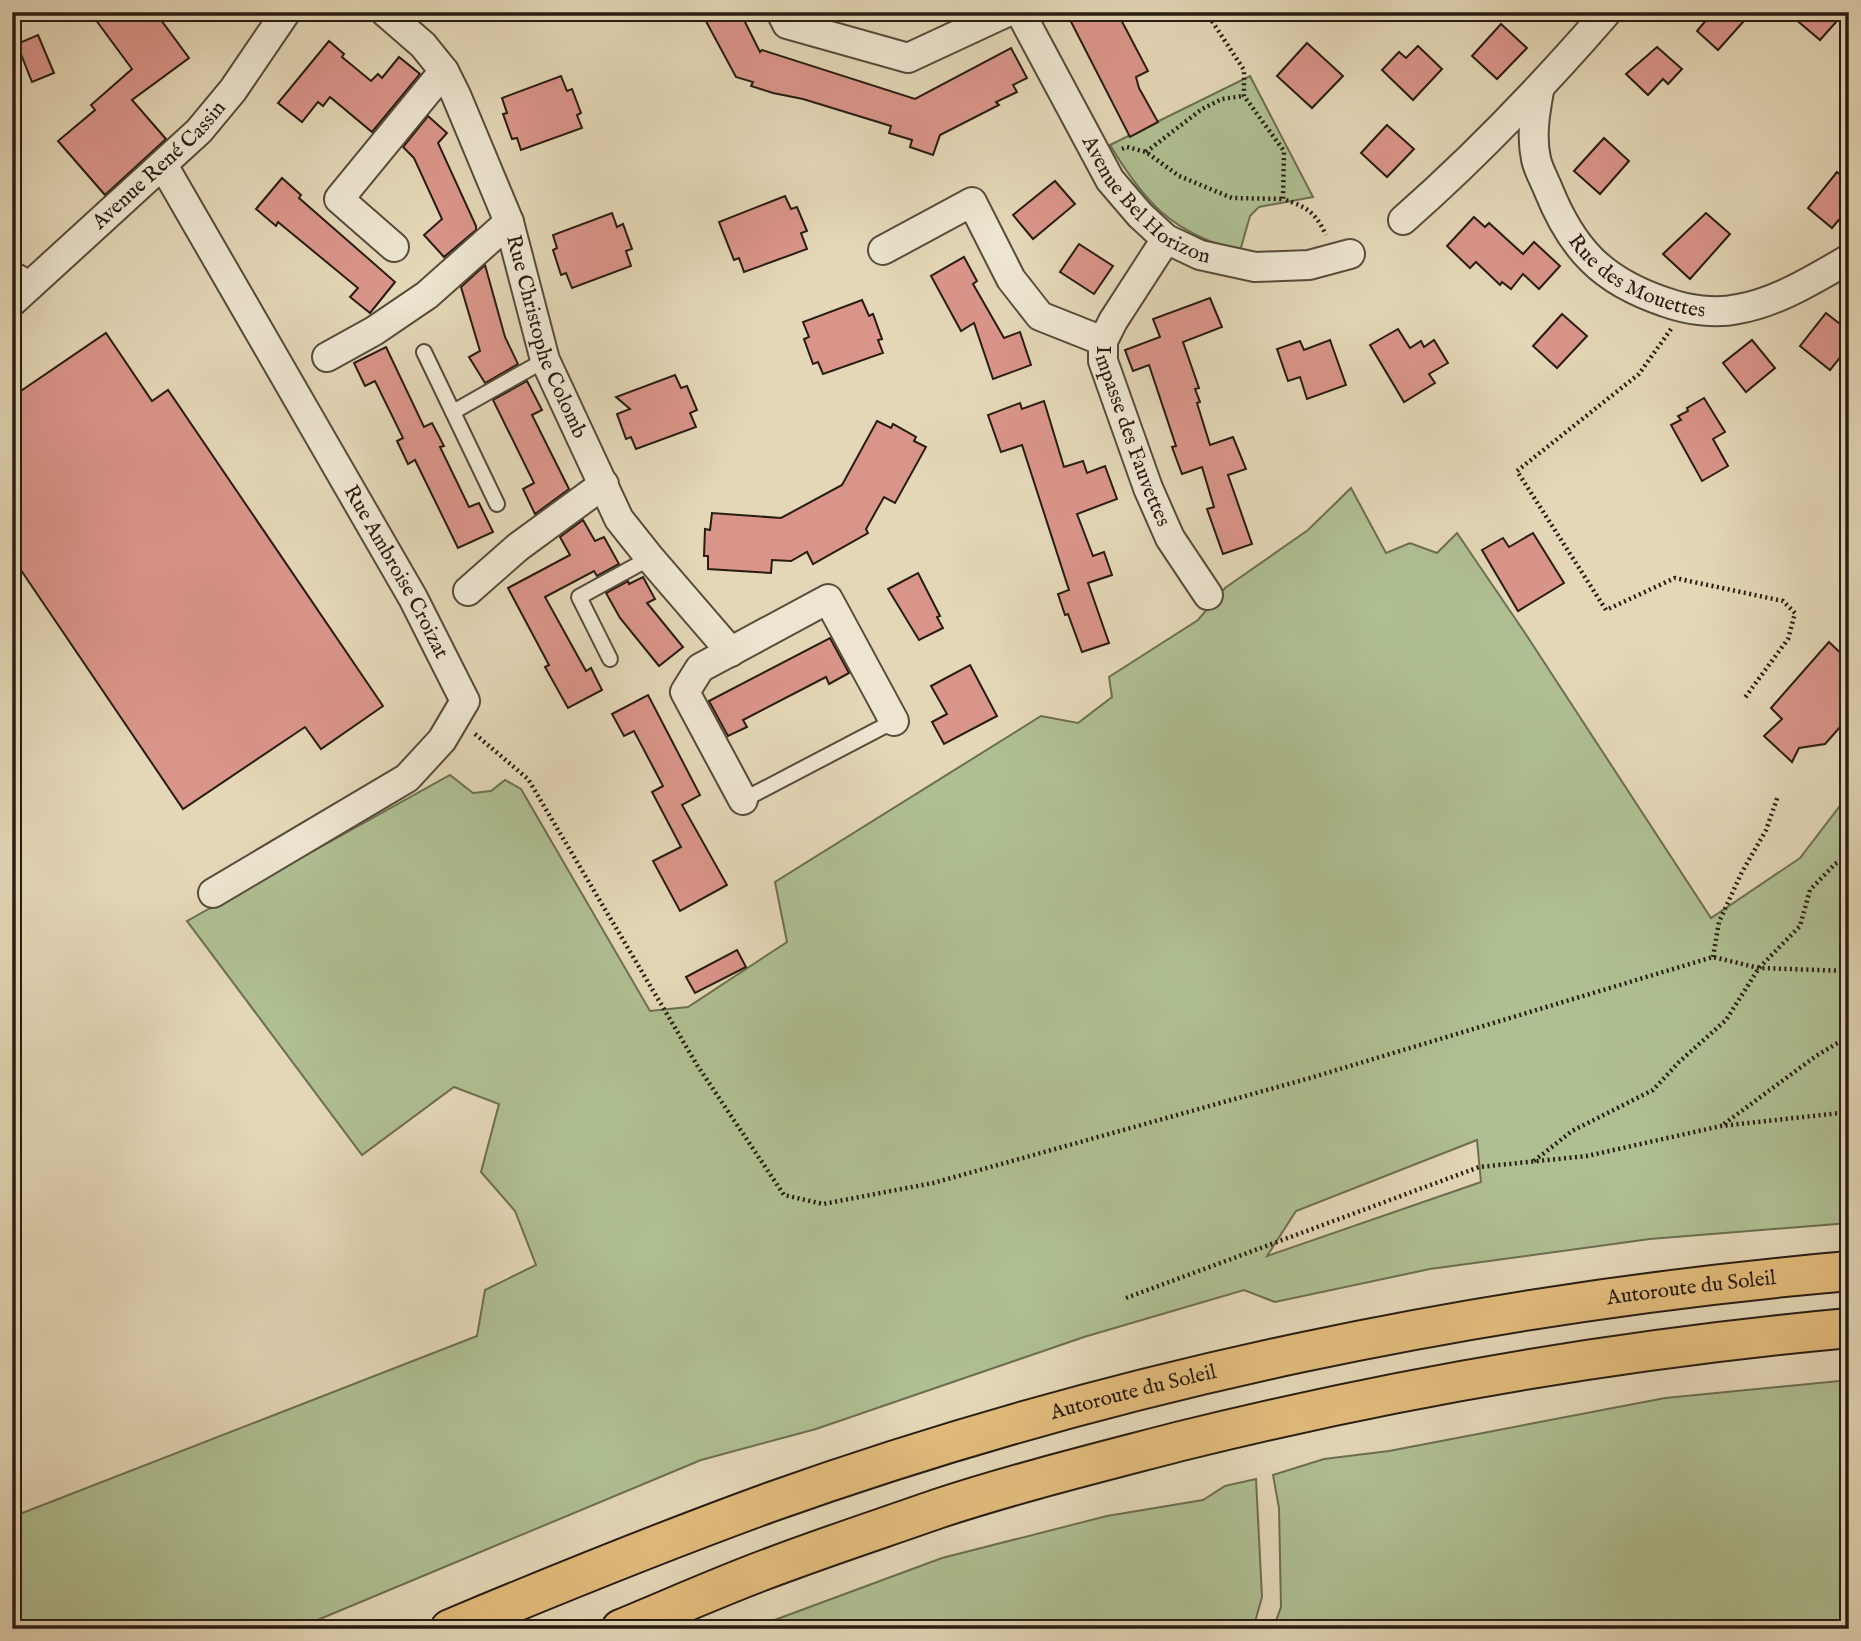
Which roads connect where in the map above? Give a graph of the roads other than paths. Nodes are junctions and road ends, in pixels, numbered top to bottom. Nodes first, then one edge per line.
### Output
1 (286, 12) edge
2 (385, 12) edge
3 (781, 12) edge
4 (1007, 12) edge
5 (1020, 12) edge
6 (1607, 12) edge
7 (444, 71) junction
8 (1539, 91) junction
9 (163, 165) junction
10 (1403, 220) dead end
11 (509, 222) junction
12 (1166, 239) junction
13 (394, 247) dead end
14 (883, 250) dead end
15 (1344, 256) road end
16 (1849, 259) edge
17 (24, 274) edge
18 (12, 302) edge
19 (1103, 341) junction
20 (424, 352) dead end
21 (327, 357) dead end
22 (545, 360) junction
23 (453, 412) junction
24 (604, 484) junction
25 (497, 504) dead end
26 (650, 558) junction
27 (468, 591) dead end
28 (1208, 595) dead end
29 (731, 652) junction
30 (610, 659) dead end
31 (894, 722) joint
32 (743, 800) joint
33 (213, 893) dead end
34 (1849, 1271) edge
35 (1849, 1328) edge
36 (450, 1629) edge
37 (621, 1629) edge

1 - 9 street, Avenue René Cassin
2 - 7 street, Rue Christophe Colomb
3 - 4 street
5 - 12 street, Avenue Bel Horizon
6 - 8 street
7 - 11 street, Rue Christophe Colomb
7 - 13 street
8 - 10 street
8 - 16 street, Rue des Mouettes
9 - 17 street, Avenue René Cassin
9 - 33 street, Rue Ambroise Croizat
11 - 21 street
11 - 22 street, Rue Christophe Colomb
12 - 15 street, Avenue Bel Horizon
12 - 19 street, Impasse des Fauvettes
14 - 19 street
17 - 18 street, Avenue René Cassin
19 - 28 street, Impasse des Fauvettes
20 - 23 lane
22 - 23 lane
22 - 24 street, Rue Christophe Colomb
23 - 25 lane
24 - 26 street, Rue Christophe Colomb
24 - 27 street
26 - 29 street, Rue Christophe Colomb
26 - 30 lane
29 - 31 street
29 - 32 street
31 - 32 lane
34 - 36 highway, Autoroute du Soleil
35 - 37 highway

